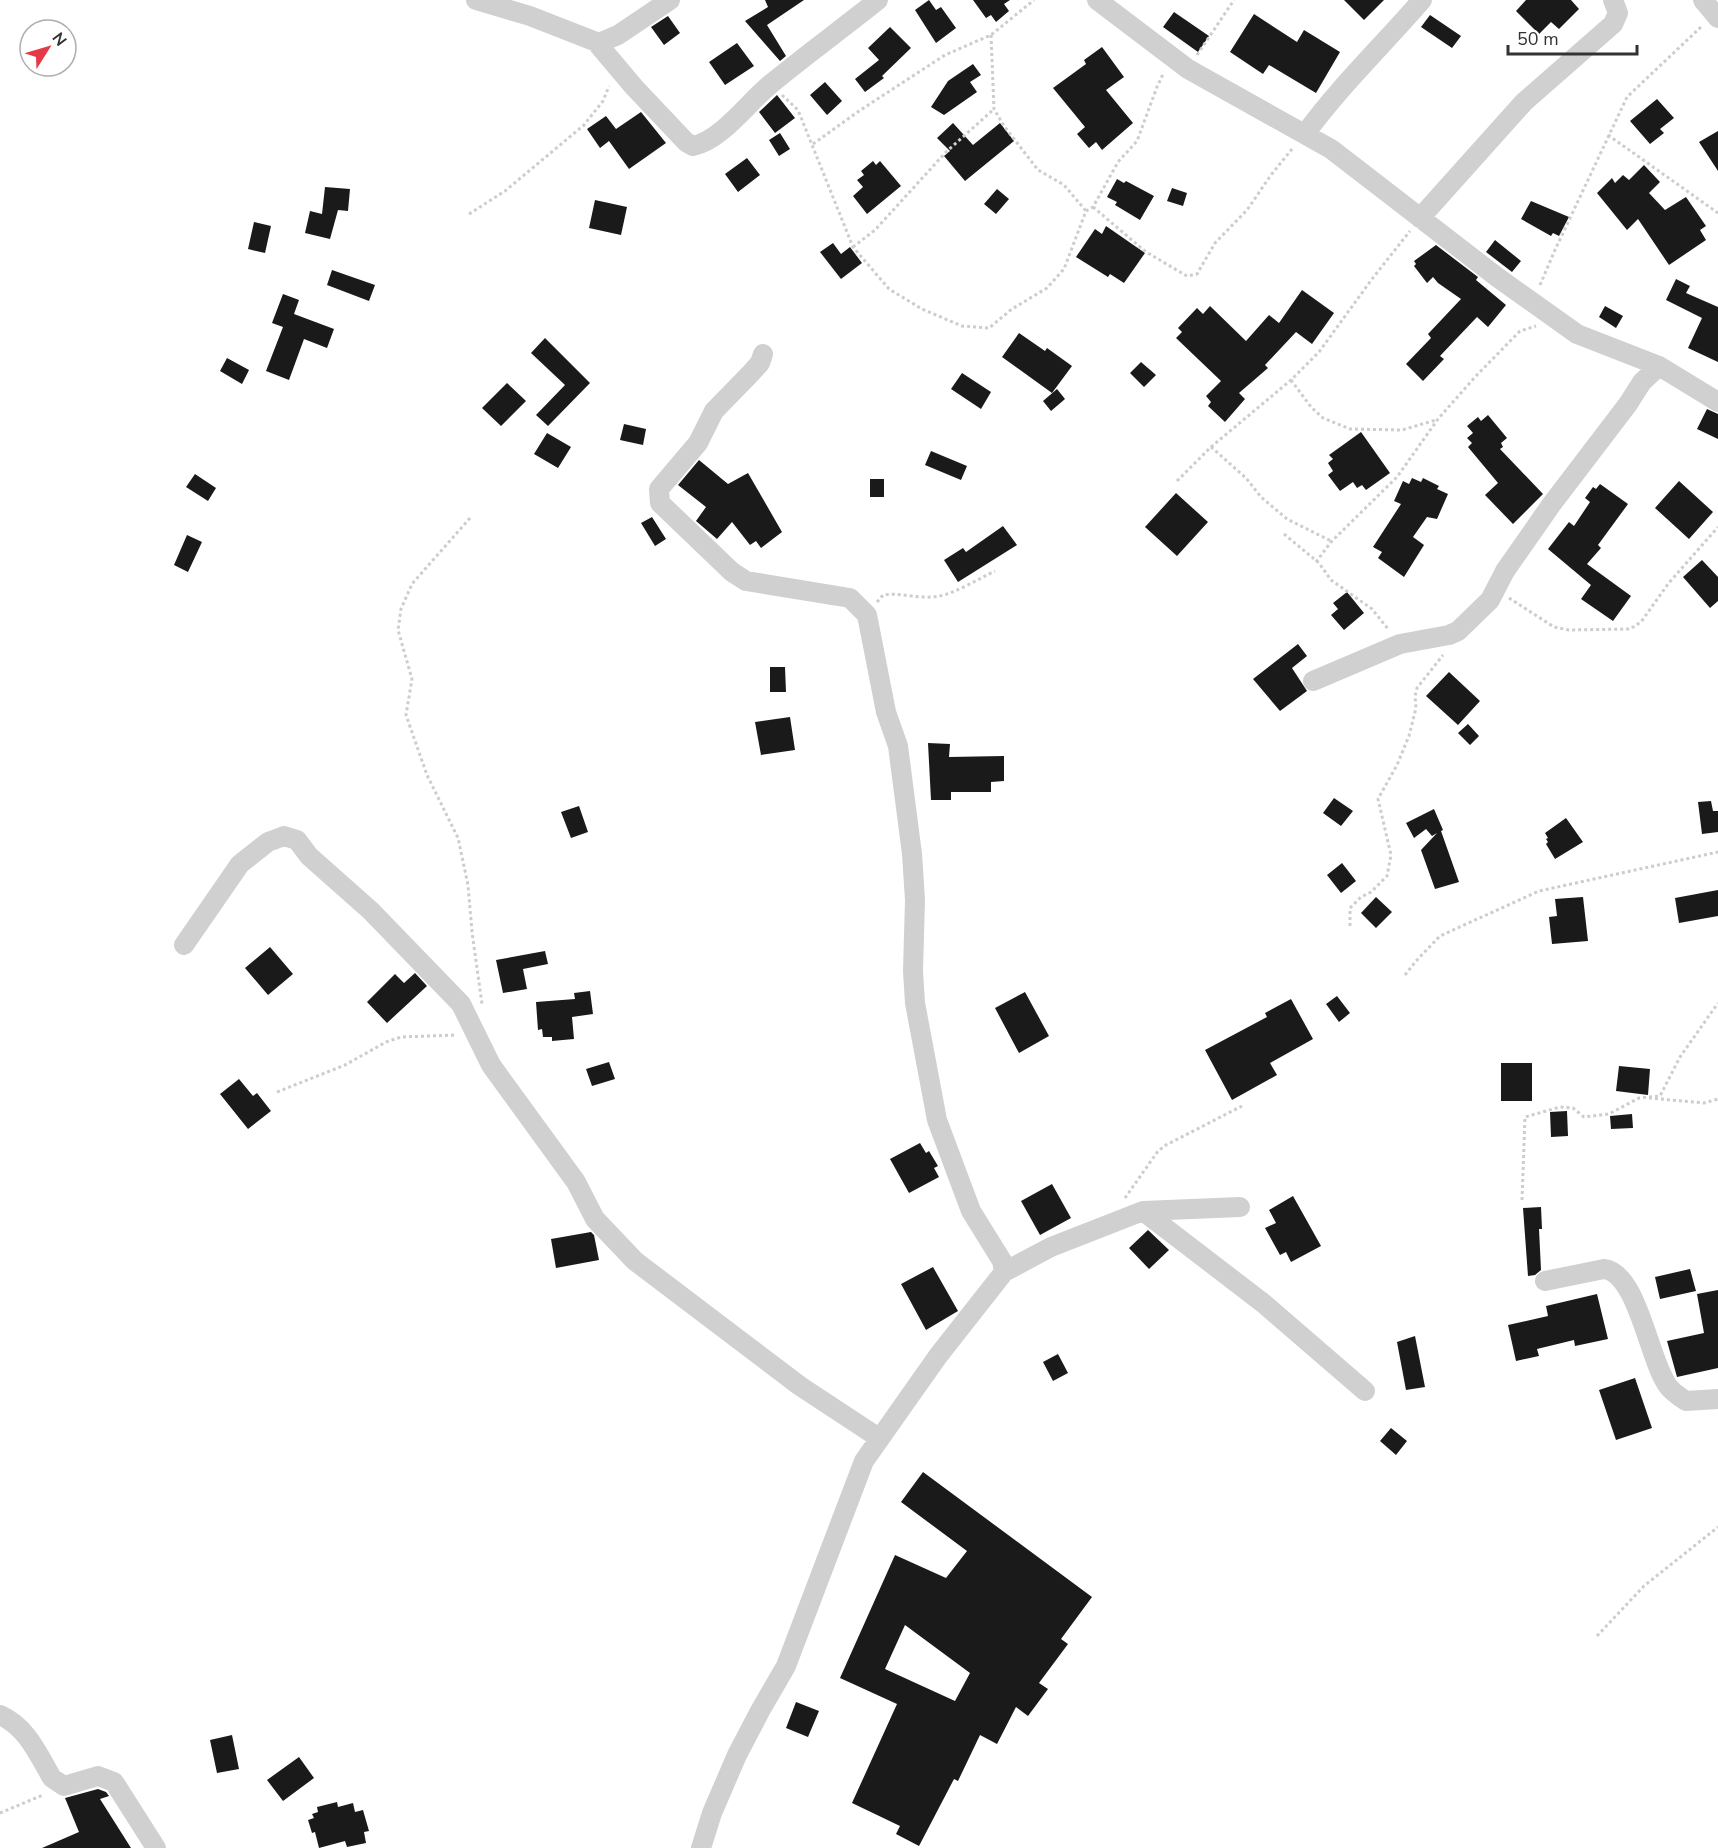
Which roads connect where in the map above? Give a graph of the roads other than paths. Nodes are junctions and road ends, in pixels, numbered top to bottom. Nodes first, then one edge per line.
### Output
1 (476, 0) edge
2 (670, 0) edge
3 (878, 0) edge
4 (1097, 0) edge
5 (1422, 0) edge
6 (1613, 0) edge
7 (596, 42) junction
8 (1305, 134) junction
9 (1420, 218) junction
10 (763, 354) dead end
11 (1659, 366) junction
12 (1718, 402) edge
13 (1313, 681) dead end
14 (184, 945) dead end
15 (1240, 1207) dead end
16 (1143, 1211) junction
17 (1004, 1272) junction
18 (1545, 1281) dead end
19 (1365, 1391) dead end
20 (1718, 1399) edge
21 (879, 1437) junction
22 (0, 1715) edge
23 (156, 1848) edge
24 (701, 1848) edge

1 - 7 street
2 - 7 street
3 - 7 street
4 - 8 street
5 - 8 street
6 - 9 street
8 - 9 street
9 - 11 street
10 - 17 street
11 - 12 street
11 - 13 street
14 - 21 street
15 - 16 street
16 - 17 street
16 - 19 street
17 - 21 street
18 - 20 street
21 - 24 street
22 - 23 street

